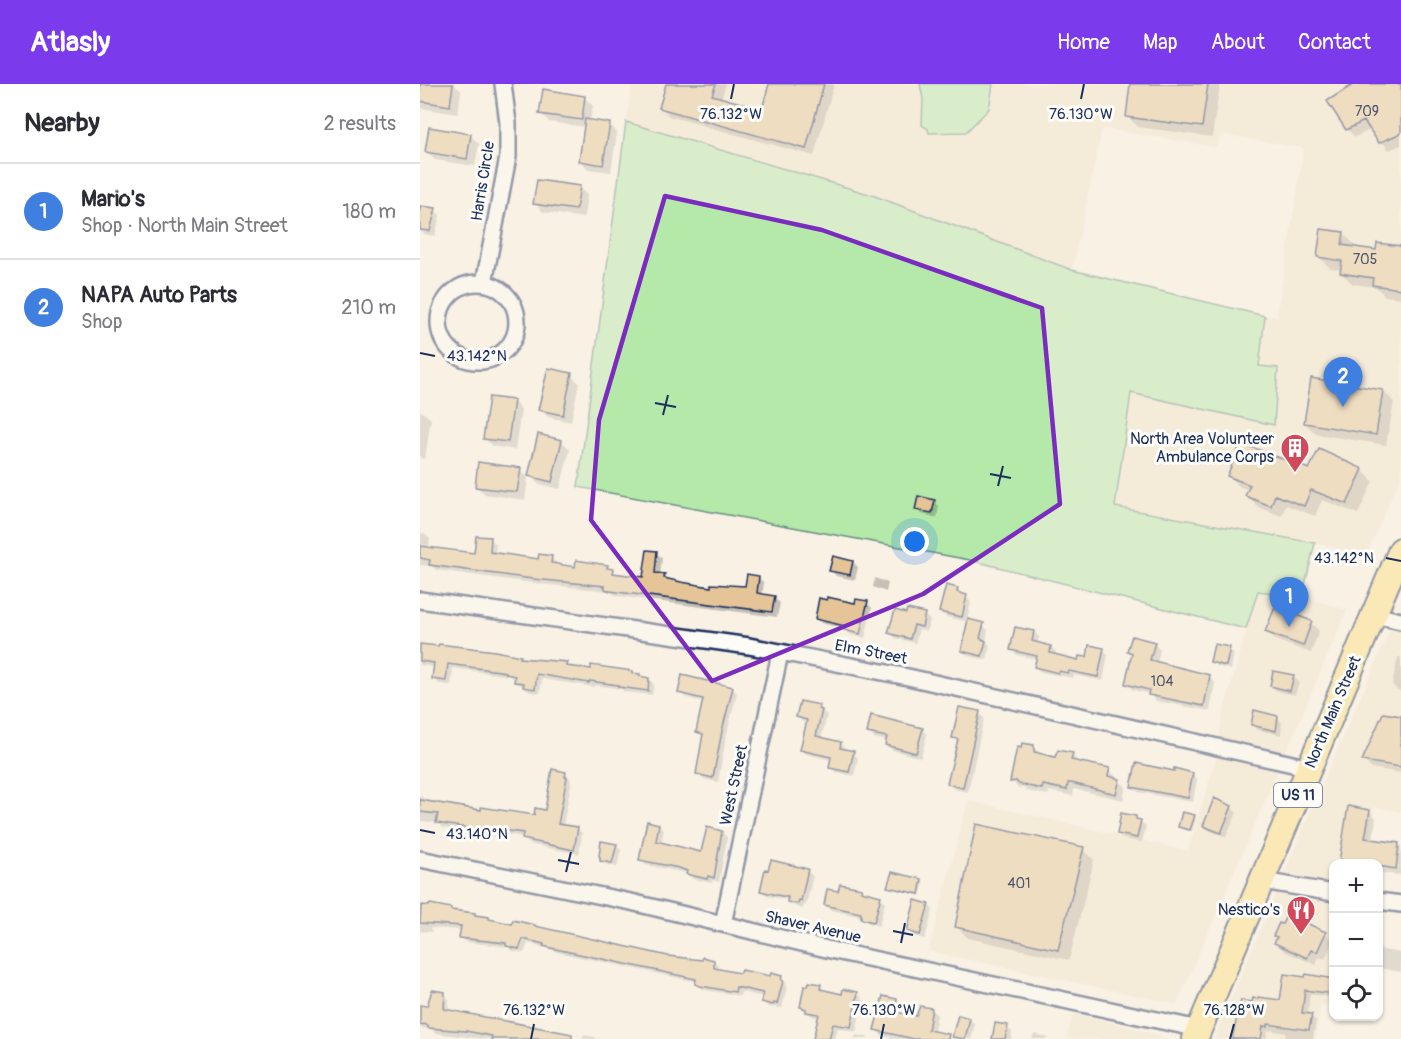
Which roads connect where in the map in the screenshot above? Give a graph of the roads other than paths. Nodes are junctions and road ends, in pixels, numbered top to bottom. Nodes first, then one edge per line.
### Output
1 (503, 84) edge
2 (484, 283) junction
3 (1401, 550) edge
4 (420, 600) edge
5 (1374, 615) junction
6 (1401, 621) edge
7 (780, 653) junction
8 (1310, 768) junction
9 (420, 859) edge
10 (1262, 881) junction
11 (1329, 892) edge
12 (1383, 902) edge
13 (1401, 904) edge
14 (723, 924) junction
15 (1197, 1034) edge

1 - 2 street, Harris Circle
2 - 2 street
3 - 5 main road, North Main Street / US 11
4 - 7 street, Elm Street
5 - 6 street
5 - 8 main road, North Main Street / US 11
7 - 8 street, Elm Street
7 - 14 street, West Street
8 - 10 main road, North Main Street / US 11
9 - 14 street, Shaver Avenue
10 - 11 street
10 - 15 main road, North Main Street / US 11
12 - 13 street
14 - 15 street, Shaver Avenue

